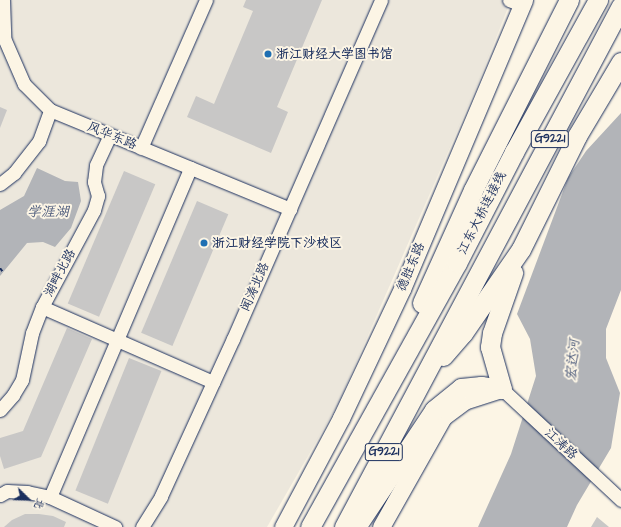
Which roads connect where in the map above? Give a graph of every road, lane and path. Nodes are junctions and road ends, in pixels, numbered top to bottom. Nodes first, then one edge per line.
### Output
1 (3, 0) edge
2 (206, 0) edge
3 (381, 0) edge
4 (569, 0) edge
5 (598, 0) edge
6 (518, 2) edge
7 (621, 6) edge
8 (621, 62) edge
9 (50, 110) junction
10 (110, 135) junction
11 (141, 148) junction
12 (190, 168) junction
13 (0, 184) edge
14 (290, 209) junction
15 (521, 249) junction
16 (0, 268) edge
17 (3, 272) dead end
18 (42, 307) junction
19 (117, 340) junction
20 (423, 378) junction
21 (213, 382) junction
22 (502, 389) junction
23 (0, 410) edge
24 (365, 426) junction
25 (0, 495) edge
26 (50, 497) junction
27 (621, 500) edge
28 (115, 527) edge
29 (142, 527) edge
30 (283, 527) edge
31 (310, 527) edge
32 (344, 527) edge
33 (356, 527) edge
34 (381, 527) edge

1 - 9 street, 风华东路
2 - 11 street
3 - 14 street, 闻涛北路
4 - 24 highway, 江东大桥连接线
5 - 24 highway, 江东大桥连接线 / G9221
6 - 30 main road, 德胜东路
7 - 20 highway, 江东大桥连接线 / G9221
8 - 15 highway, 江东大桥连接线
9 - 10 street, 风华东路
9 - 13 street
10 - 11 street, 风华东路
10 - 18 street, 湖畔北路
11 - 12 street, 风华东路
12 - 14 street, 风华东路
12 - 19 street
14 - 21 street, 闻涛北路
15 - 20 highway, 江东大桥连接线
15 - 22 highway
16 - 17 path
18 - 19 street
18 - 23 street, 湖畔北路
19 - 21 street
19 - 26 street
20 - 32 highway, 江东大桥连接线 / G9221
21 - 29 street, 闻涛北路
22 - 27 street, 江涛路
22 - 33 highway
22 - 34 main road
24 - 31 highway, 江东大桥连接线 / G9221
25 - 26 street
26 - 28 street

